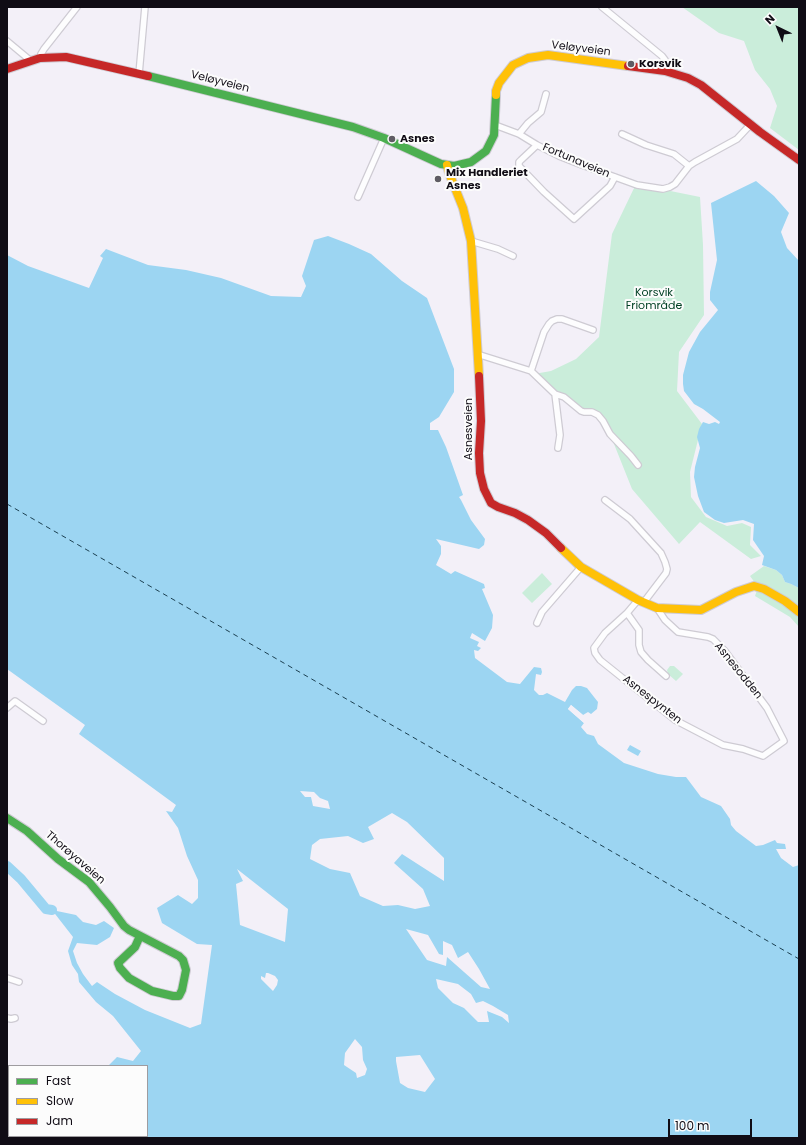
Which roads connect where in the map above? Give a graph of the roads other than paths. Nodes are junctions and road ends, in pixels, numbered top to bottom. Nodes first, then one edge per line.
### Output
1 (77, 7) edge
2 (145, 7) edge
3 (602, 7) edge
4 (7, 40) edge
5 (44, 58) junction
6 (31, 61) junction
7 (7, 69) edge
8 (665, 72) junction
9 (139, 74) junction
10 (546, 94) dead end
11 (750, 124) junction
12 (496, 125) junction
13 (519, 134) junction
14 (622, 134) dead end
15 (384, 138) junction
16 (537, 145) junction
17 (799, 160) edge
18 (447, 165) junction
19 (689, 166) junction
20 (615, 177) junction
21 (358, 198) dead end
22 (471, 241) junction
23 (513, 256) dead end
24 (593, 330) dead end
25 (477, 354) junction
26 (531, 371) junction
27 (555, 394) junction
28 (558, 448) dead end
29 (638, 465) dead end
30 (605, 500) dead end
31 (581, 567) junction
32 (641, 601) junction
33 (657, 608) junction
34 (799, 612) edge
35 (627, 613) junction
36 (537, 623) dead end
37 (666, 676) dead end
38 (7, 708) edge
39 (43, 721) dead end
40 (784, 741) joint
41 (7, 818) edge
42 (140, 936) junction
43 (7, 978) edge
44 (19, 982) dead end
45 (7, 1018) edge
46 (15, 1018) dead end

1 - 5 street
2 - 9 street
3 - 8 street
4 - 6 street
5 - 6 street, Veløyveien
5 - 9 street, Veløyveien
6 - 7 street, Veløyveien
8 - 11 street, Veløyveien
8 - 12 street, Veløyveien
9 - 15 street, Veløyveien
10 - 13 street
11 - 17 street, Veløyveien
11 - 19 street, Fortunaveien
12 - 13 street, Fortunaveien
12 - 18 street, Veløyveien
13 - 16 street, Fortunaveien
14 - 19 street
15 - 18 street, Veløyveien
15 - 21 street
16 - 20 street, Fortunaveien
16 - 20 street, Fortunaveien
18 - 22 street, Asnesveien
19 - 20 street, Fortunaveien
22 - 23 street
22 - 25 street, Asnesveien
24 - 26 street
25 - 26 street
25 - 31 street, Asnesveien
26 - 27 street
27 - 28 street
27 - 29 street
30 - 32 street, Asnespynten
31 - 32 street, Asnesveien
31 - 36 street
32 - 33 street, Asnesveien
32 - 35 street, Asnespynten
33 - 34 street, Asnesveien
33 - 40 street, Asnesodden
35 - 37 street
35 - 40 street, Asnespynten
38 - 39 street
41 - 42 street, Thorøyaveien
42 - 42 street, Thorøyaveien
43 - 44 street
45 - 46 street

